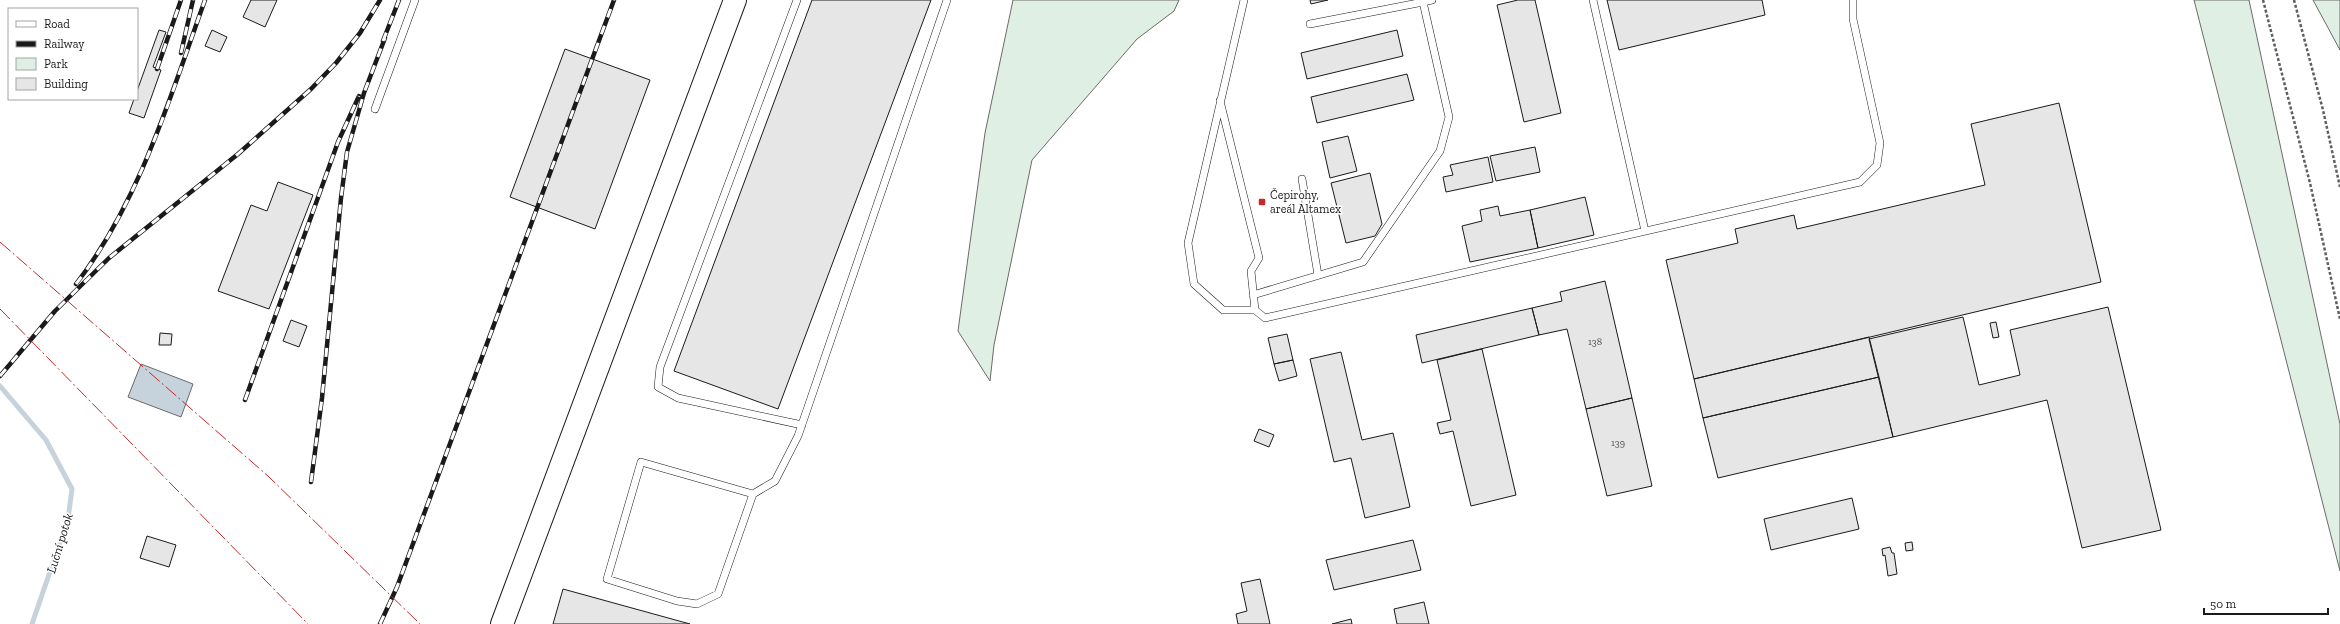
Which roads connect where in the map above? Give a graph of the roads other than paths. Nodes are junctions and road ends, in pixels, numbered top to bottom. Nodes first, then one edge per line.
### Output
1 (415, 0) edge
2 (735, 0) edge
3 (797, 0) edge
4 (947, 0) edge
5 (1244, 0) edge
6 (1432, 0) edge
7 (1593, 0) edge
8 (1853, 0) edge
9 (1422, 2) junction
10 (1310, 24) dead end
11 (1220, 101) junction
12 (375, 109) dead end
13 (1302, 179) dead end
14 (1645, 231) junction
15 (1318, 275) junction
16 (1253, 294) junction
17 (1255, 310) junction
18 (802, 425) junction
19 (753, 494) junction
20 (502, 624) edge

1 - 12 lane
2 - 20 main road
3 - 18 lane
4 - 18 lane
5 - 11 lane
6 - 9 lane
7 - 14 lane
8 - 14 lane
9 - 10 lane
9 - 15 lane
11 - 16 lane
11 - 17 lane
13 - 15 lane
14 - 17 lane
15 - 16 lane
16 - 17 lane
18 - 19 lane
19 - 19 lane

